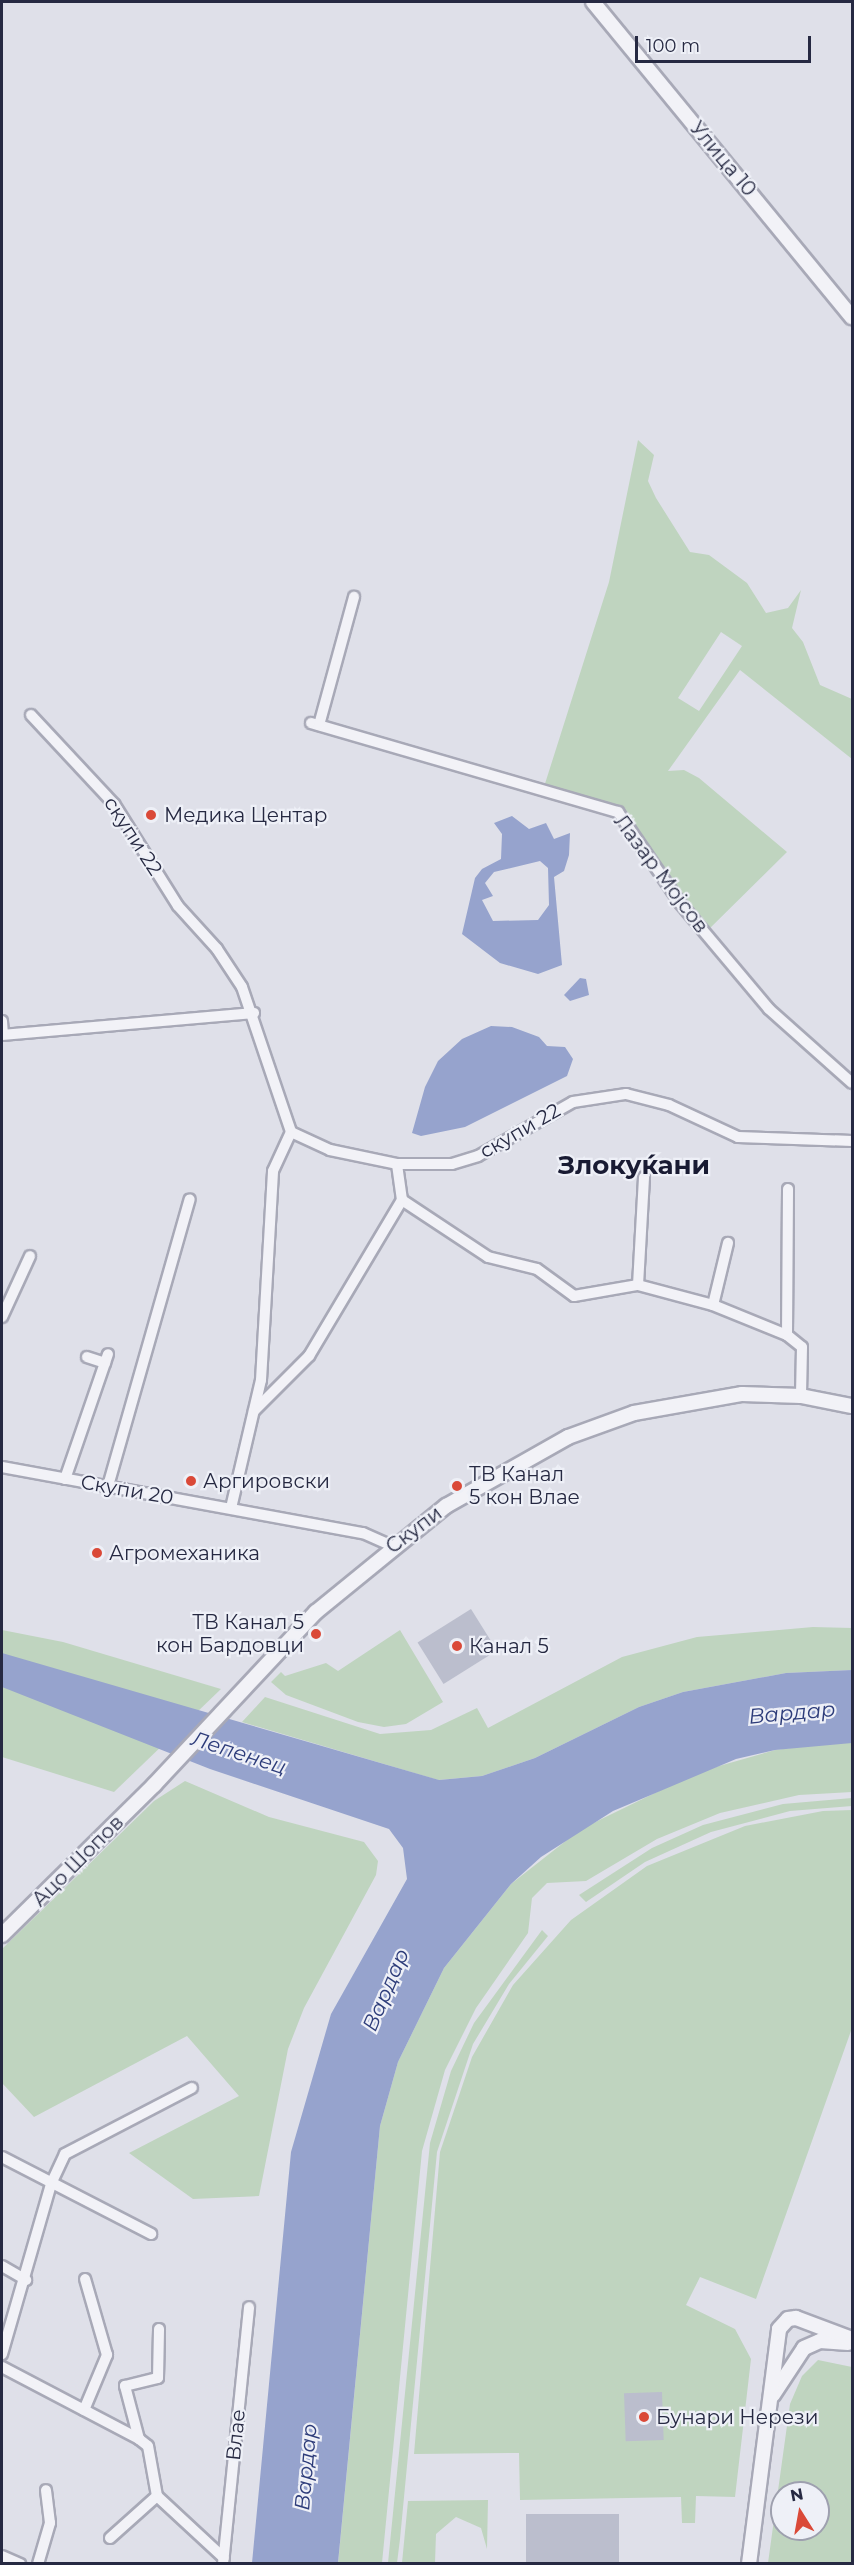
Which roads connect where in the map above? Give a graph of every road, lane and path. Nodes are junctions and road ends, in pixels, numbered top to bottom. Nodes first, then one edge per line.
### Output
1 (593, 2) edge
2 (852, 317) edge
3 (354, 597) dead end
4 (31, 715) dead end
5 (254, 1013) junction
6 (2, 1022) edge
7 (2, 1035) edge
8 (852, 1083) edge
9 (291, 1132) junction
10 (852, 1142) edge
11 (397, 1164) junction
12 (644, 1177) dead end
13 (788, 1190) dead end
14 (190, 1199) dead end
15 (402, 1200) junction
16 (728, 1243) dead end
17 (30, 1256) dead end
18 (638, 1285) junction
19 (712, 1305) junction
20 (2, 1317) edge
21 (787, 1335) junction
22 (87, 1357) dead end
23 (801, 1396) junction
24 (852, 1406) edge
25 (254, 1412) junction
26 (2, 1467) edge
27 (65, 1479) junction
28 (108, 1486) junction
29 (231, 1508) junction
30 (392, 1546) junction
31 (154, 1785) joint
32 (2, 1935) edge
33 (192, 2088) dead end
34 (2, 2157) edge
35 (51, 2184) junction
36 (151, 2234) dead end
37 (2, 2266) edge
38 (85, 2279) dead end
39 (26, 2280) junction
40 (249, 2307) dead end
41 (159, 2329) dead end
42 (852, 2339) edge
43 (852, 2344) edge
44 (2, 2354) edge
45 (2, 2367) edge
46 (773, 2395) junction
47 (84, 2410) junction
48 (139, 2439) junction
49 (46, 2490) dead end
50 (157, 2496) junction
51 (110, 2538) dead end
52 (2, 2556) edge
53 (224, 2561) edge
54 (20, 2564) edge
55 (38, 2564) edge
56 (749, 2564) edge

1 - 2 street, Улица 10
3 - 8 street, Лазар Мојсов
4 - 5 street, скупи 22
5 - 7 street
5 - 9 street, скупи 22
6 - 7 street
9 - 11 street, скупи 22
9 - 25 street
10 - 11 street, скупи 22
11 - 15 street
12 - 18 street
13 - 21 street
14 - 28 street
15 - 18 street
15 - 25 street
16 - 19 street
17 - 20 street
18 - 19 street
19 - 21 street
21 - 23 street
22 - 27 street
23 - 24 street, Скупи
23 - 30 street, Скупи
25 - 29 street
26 - 27 street, Скупи 20
27 - 28 street, Скупи 20
28 - 29 street, Скупи 20
29 - 30 street, Скупи 20
30 - 31 street, Скупи
31 - 32 street, Ацо Шопов
33 - 35 street
34 - 35 street
35 - 36 street
35 - 39 street
37 - 39 street
38 - 47 street
39 - 44 street
40 - 53 street, Влае
41 - 48 street
42 - 46 street
43 - 46 street
45 - 47 street
46 - 56 street
47 - 48 street
48 - 50 street
49 - 55 street
50 - 51 street
50 - 53 street
52 - 54 street

